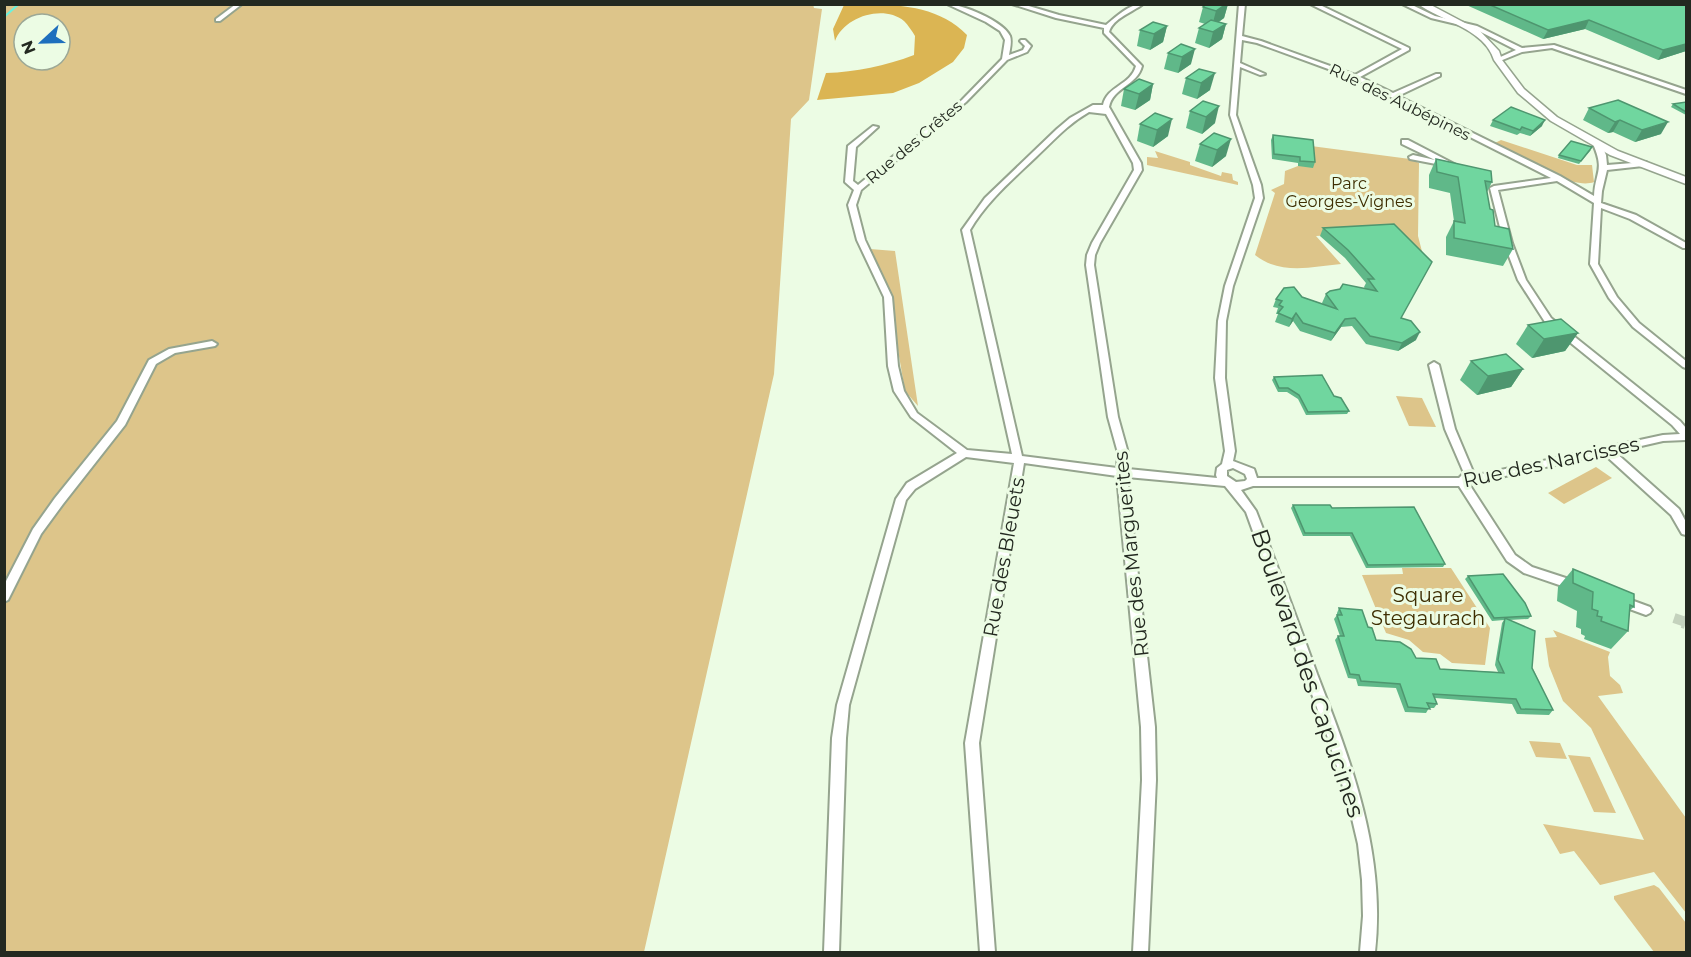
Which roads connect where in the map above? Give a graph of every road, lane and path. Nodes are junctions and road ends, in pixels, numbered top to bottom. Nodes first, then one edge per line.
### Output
1 (240, 4) edge
2 (949, 4) edge
3 (1014, 4) edge
4 (1141, 4) edge
5 (1242, 4) edge
6 (1312, 4) edge
7 (1404, 4) edge
8 (1422, 4) edge
9 (218, 20) dead end
10 (1458, 24) junction
11 (1107, 27) junction
12 (1239, 37) junction
13 (1023, 41) dead end
14 (1521, 50) junction
15 (1005, 59) junction
16 (1498, 60) junction
17 (1237, 64) junction
18 (1262, 74) dead end
19 (1438, 75) dead end
20 (1355, 77) junction
21 (1686, 92) edge
22 (1393, 96) junction
23 (1107, 109) junction
24 (875, 127) dead end
25 (1405, 142) dead end
26 (1597, 144) junction
27 (1622, 154) junction
28 (1602, 155) junction
29 (1413, 158) dead end
30 (1450, 164) junction
31 (1643, 164) junction
32 (1604, 168) junction
33 (1459, 169) edge
34 (1557, 178) junction
35 (1686, 181) edge
36 (1485, 183) edge
37 (1494, 188) junction
38 (858, 189) junction
39 (1598, 191) junction
40 (1598, 203) junction
41 (1686, 246) edge
42 (212, 344) dead end
43 (1434, 365) dead end
44 (1686, 365) edge
45 (1686, 436) edge
46 (1606, 450) junction
47 (1230, 451) junction
48 (964, 453) junction
49 (1019, 457) junction
50 (1227, 465) junction
51 (1123, 472) junction
52 (1248, 476) junction
53 (1226, 481) junction
54 (1462, 482) junction
55 (1246, 502) junction
56 (1686, 531) edge
57 (1581, 588) edge
58 (4, 597) edge
59 (1613, 598) edge
60 (1646, 610) dead end
61 (831, 952) edge
62 (987, 952) edge
63 (1140, 952) edge
64 (1368, 952) edge

1 - 9 street
2 - 15 street
3 - 11 street
4 - 11 street
5 - 12 street
6 - 20 street
7 - 10 street
8 - 10 main road
10 - 14 street
10 - 16 main road
11 - 23 street
12 - 17 street
12 - 20 street, Rue des Aubépines
13 - 15 street, Rue des Crêtes
14 - 16 street
14 - 21 street
15 - 38 street, Rue des Crêtes
16 - 26 main road
17 - 18 street
17 - 47 street
19 - 22 street
20 - 22 street, Rue des Aubépines
22 - 34 street, Rue des Aubépines
23 - 49 street, Rue des Bleuets
23 - 51 street, Rue des Marguerites
24 - 38 street
25 - 30 street
26 - 27 main road
26 - 28 street
27 - 28 street
27 - 31 main road
28 - 32 street
29 - 30 street
30 - 33 street
31 - 32 street
31 - 35 main road
32 - 39 street
34 - 37 street
34 - 39 street, Rue des Aubépines
34 - 40 street, Rue des Aubépines
36 - 37 street
37 - 45 street
38 - 48 street, Rue des Crêtes
39 - 40 street
40 - 41 street, Rue des Aubépines
40 - 44 street
42 - 58 street
43 - 54 street
45 - 46 street, Rue des Narcisses
46 - 54 street, Rue des Narcisses
46 - 56 street
47 - 50 street
47 - 52 street
48 - 49 street
48 - 61 street
49 - 51 street
49 - 62 street, Rue des Bleuets
50 - 52 street
50 - 53 street
51 - 53 street
51 - 63 street, Rue des Marguerites
52 - 53 street
52 - 54 street, Rue des Narcisses
52 - 55 street
53 - 55 street, Boulevard des Capucines
54 - 57 street
55 - 64 street, Boulevard des Capucines
59 - 60 street

